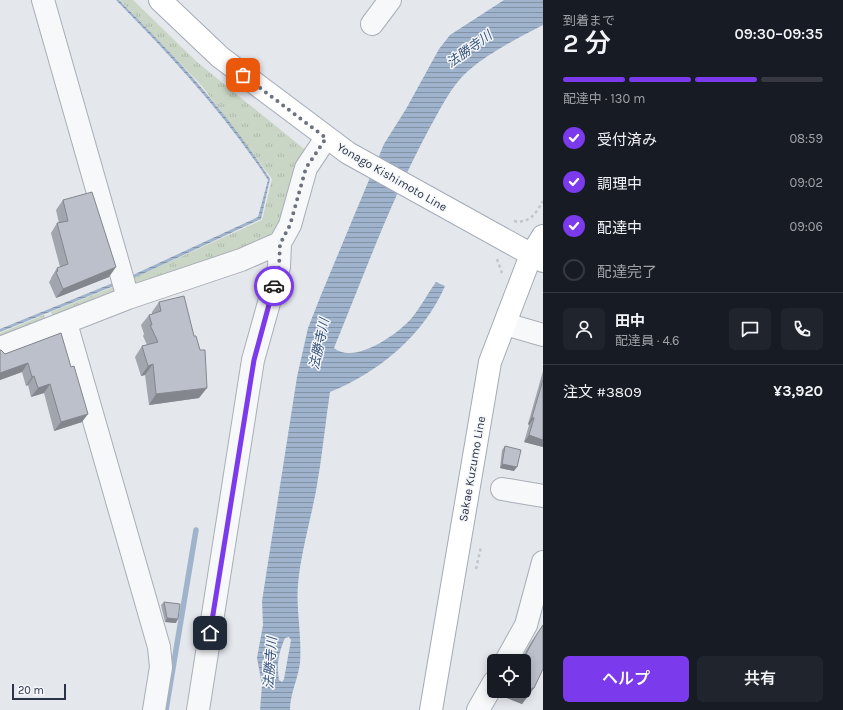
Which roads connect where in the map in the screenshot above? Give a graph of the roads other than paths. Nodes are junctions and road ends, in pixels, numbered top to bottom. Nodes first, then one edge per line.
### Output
1 (43, 0) edge
2 (160, 0) edge
3 (390, 0) edge
4 (372, 24) dead end
5 (326, 138) junction
6 (543, 236) edge
7 (280, 244) junction
8 (537, 258) edge
9 (125, 287) junction
10 (66, 323) junction
11 (505, 324) junction
12 (543, 335) edge
13 (0, 348) edge
14 (502, 489) dead end
15 (543, 496) edge
16 (543, 562) edge
17 (510, 654) edge
18 (487, 694) edge
19 (154, 710) edge
20 (198, 710) edge
21 (431, 710) edge
22 (478, 710) edge

1 - 9 street
2 - 5 main road, Yonago Kishimoto Line
3 - 4 street
5 - 7 street
5 - 8 main road, Yonago Kishimoto Line
6 - 8 main road, Sakae Kuzumo Line
7 - 9 street
7 - 20 street
8 - 11 main road, Sakae Kuzumo Line
9 - 10 street
10 - 13 street
10 - 19 street
11 - 12 street
11 - 21 main road, Sakae Kuzumo Line
14 - 15 street
16 - 17 street
18 - 22 street

